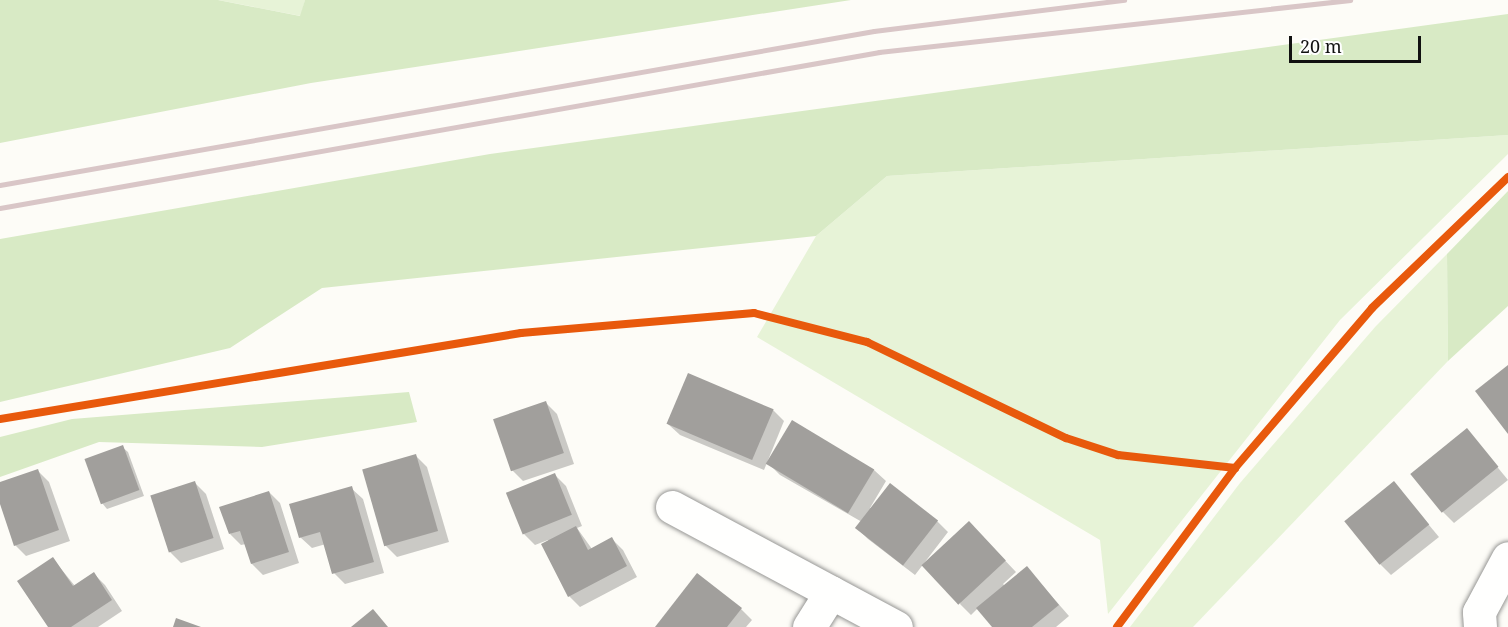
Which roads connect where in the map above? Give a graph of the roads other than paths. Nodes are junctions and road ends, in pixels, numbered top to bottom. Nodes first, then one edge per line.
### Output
1 (672, 507) dead end
2 (1508, 558) edge
3 (831, 592) junction
4 (808, 627) edge
5 (896, 627) edge
6 (1480, 627) edge

1 - 3 street
2 - 6 street
3 - 4 street
3 - 5 street

